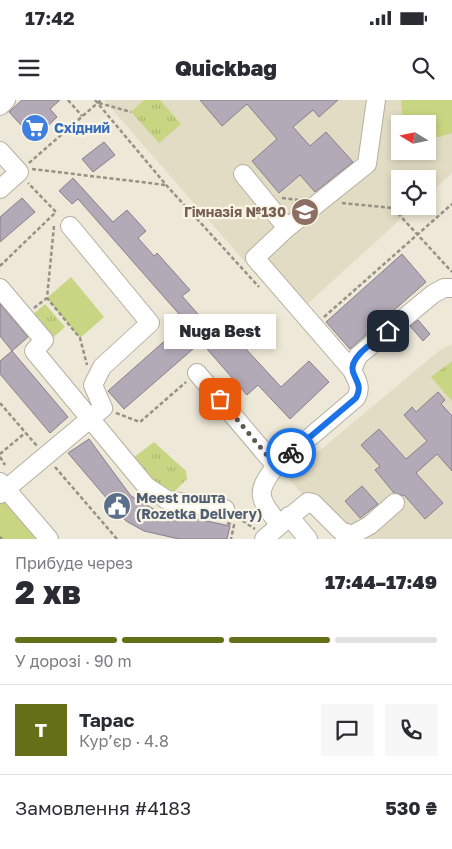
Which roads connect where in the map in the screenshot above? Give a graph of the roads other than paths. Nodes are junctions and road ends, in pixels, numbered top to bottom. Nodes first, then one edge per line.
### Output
1 (6, 100) edge
2 (376, 100) edge
3 (0, 106) edge
4 (0, 151) edge
5 (243, 174) dead end
6 (0, 189) edge
7 (70, 226) dead end
8 (287, 228) junction
9 (0, 288) edge
10 (452, 288) edge
11 (352, 370) junction
12 (197, 373) road end
13 (90, 421) junction
14 (276, 466) junction
15 (3, 482) edge
16 (395, 504) dead end
17 (225, 509) road end
18 (284, 521) junction
19 (265, 538) edge
20 (49, 539) edge
21 (308, 539) edge

1 - 3 street
2 - 8 street
4 - 6 street
5 - 8 street
7 - 13 street
8 - 11 street
9 - 13 street
10 - 11 street
11 - 14 street
12 - 14 street
13 - 15 street
13 - 17 street
14 - 18 street
15 - 20 street
16 - 18 street
18 - 19 street
18 - 21 street

